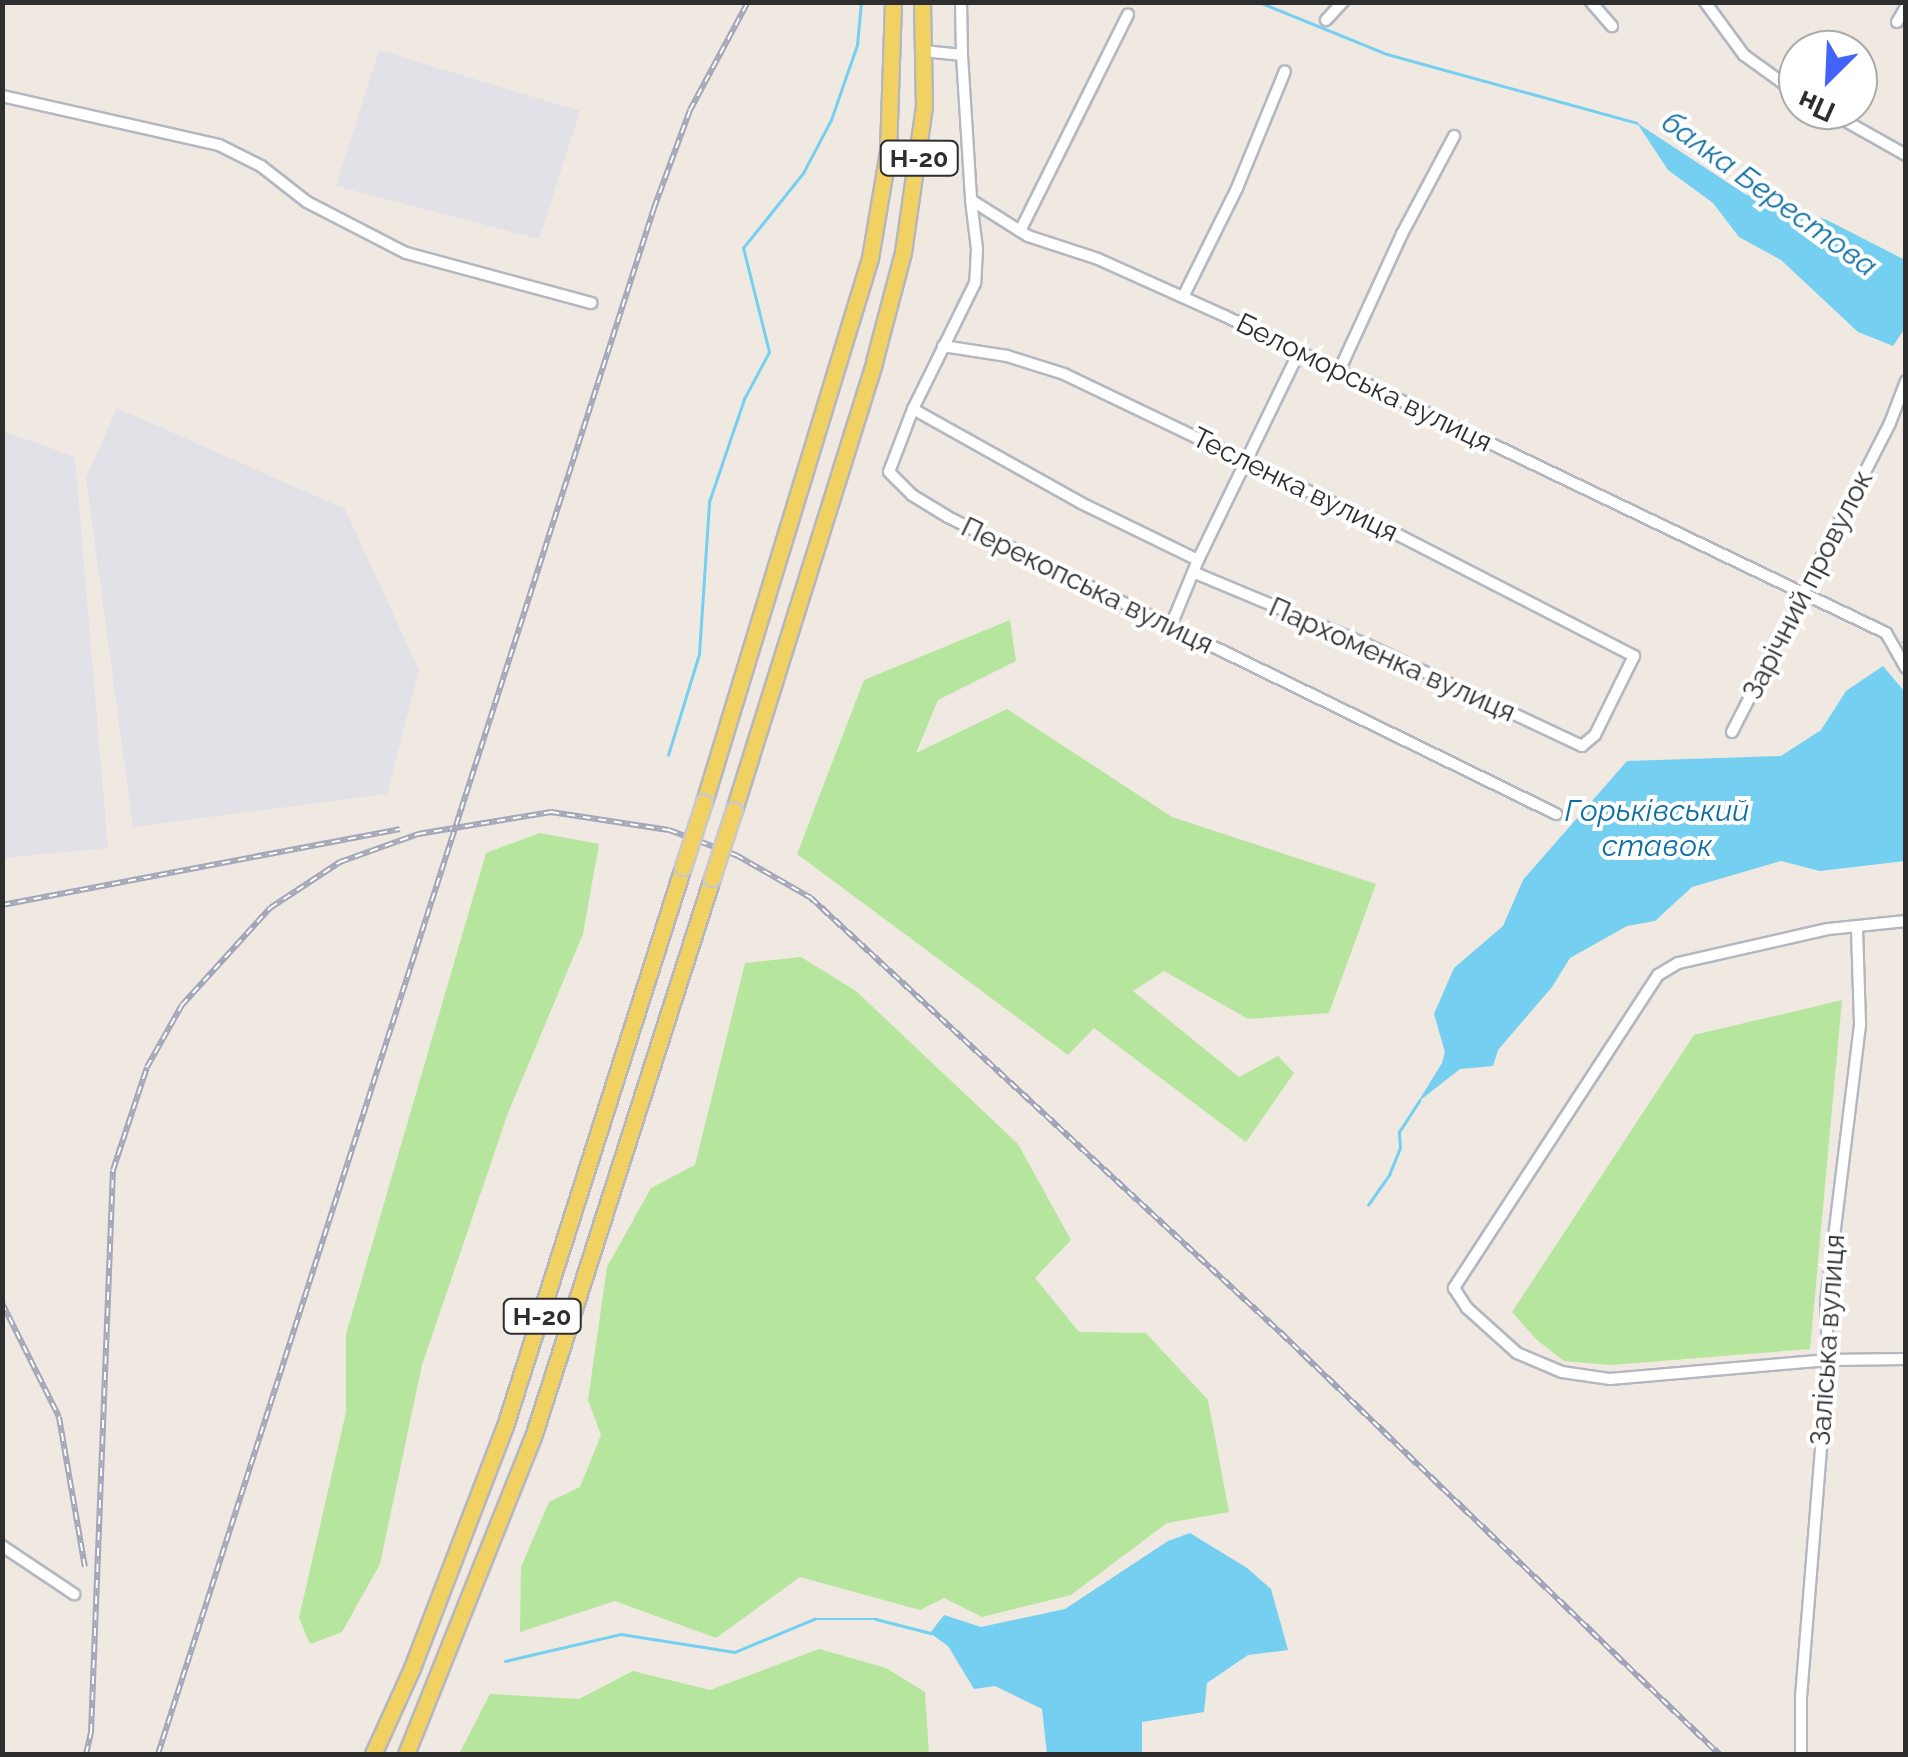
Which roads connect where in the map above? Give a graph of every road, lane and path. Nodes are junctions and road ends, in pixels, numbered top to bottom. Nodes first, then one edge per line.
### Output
1 (893, 2) edge
2 (922, 2) edge
3 (961, 2) edge
4 (1343, 2) edge
5 (1592, 2) edge
6 (1705, 2) edge
7 (1906, 7) edge
8 (1128, 14) dead end
9 (1326, 20) dead end
10 (1897, 22) dead end
11 (1612, 26) dead end
12 (924, 50) junction
13 (962, 55) junction
14 (1285, 72) dead end
15 (1778, 79) edge
16 (2, 96) edge
17 (1862, 130) edge
18 (1454, 136) dead end
19 (888, 152) junction
20 (1906, 155) edge
21 (920, 156) junction
22 (971, 200) junction
23 (1020, 231) junction
24 (1183, 297) junction
25 (591, 304) dead end
26 (943, 346) junction
27 (1299, 352) junction
28 (1339, 371) junction
29 (1906, 381) edge
30 (913, 409) junction
31 (1245, 460) junction
32 (1198, 560) junction
33 (1194, 573) junction
34 (1804, 594) junction
35 (1170, 628) junction
36 (1906, 668) edge
37 (1732, 732) dead end
38 (1589, 744) joint
39 (1556, 814) dead end
40 (1906, 920) edge
41 (1857, 927) junction
42 (1906, 1359) edge
43 (1828, 1360) junction
44 (2, 1546) edge
45 (74, 1594) dead end
46 (373, 1754) edge
47 (406, 1754) edge
48 (1801, 1754) edge

1 - 19 main road, Н-20
2 - 12 main road, Н-20
3 - 13 street
4 - 9 street
5 - 11 street
6 - 15 street
7 - 10 street
8 - 23 street
12 - 13 street
12 - 21 main road, Н-20
13 - 22 street
14 - 24 street
16 - 25 street
17 - 20 street
18 - 28 street
19 - 21 main road
19 - 46 main road, Н-20, bridge
21 - 47 main road, Н-20, bridge
22 - 23 street, Беломорська вулиця
22 - 26 street, Перекопська вулиця
23 - 24 street, Беломорська вулиця
24 - 27 street, Беломорська вулиця
26 - 30 street, Перекопська вулиця
26 - 31 street, Тесленка вулиця
27 - 28 street, Беломорська вулиця
27 - 31 street
28 - 34 street, Беломорська вулиця
29 - 34 street, Зарічний провулок
30 - 32 street
30 - 35 street, Перекопська вулиця
31 - 32 street
31 - 38 street, Тесленка вулиця
32 - 33 street
33 - 35 street
33 - 38 street, Пархоменка вулиця
34 - 36 street, Беломорська вулиця
34 - 37 street, Зарічний провулок
35 - 39 street, Перекопська вулиця
40 - 41 street
41 - 43 street, Заліська вулиця
41 - 43 street
42 - 43 street
43 - 48 street, Заліська вулиця
44 - 45 street

